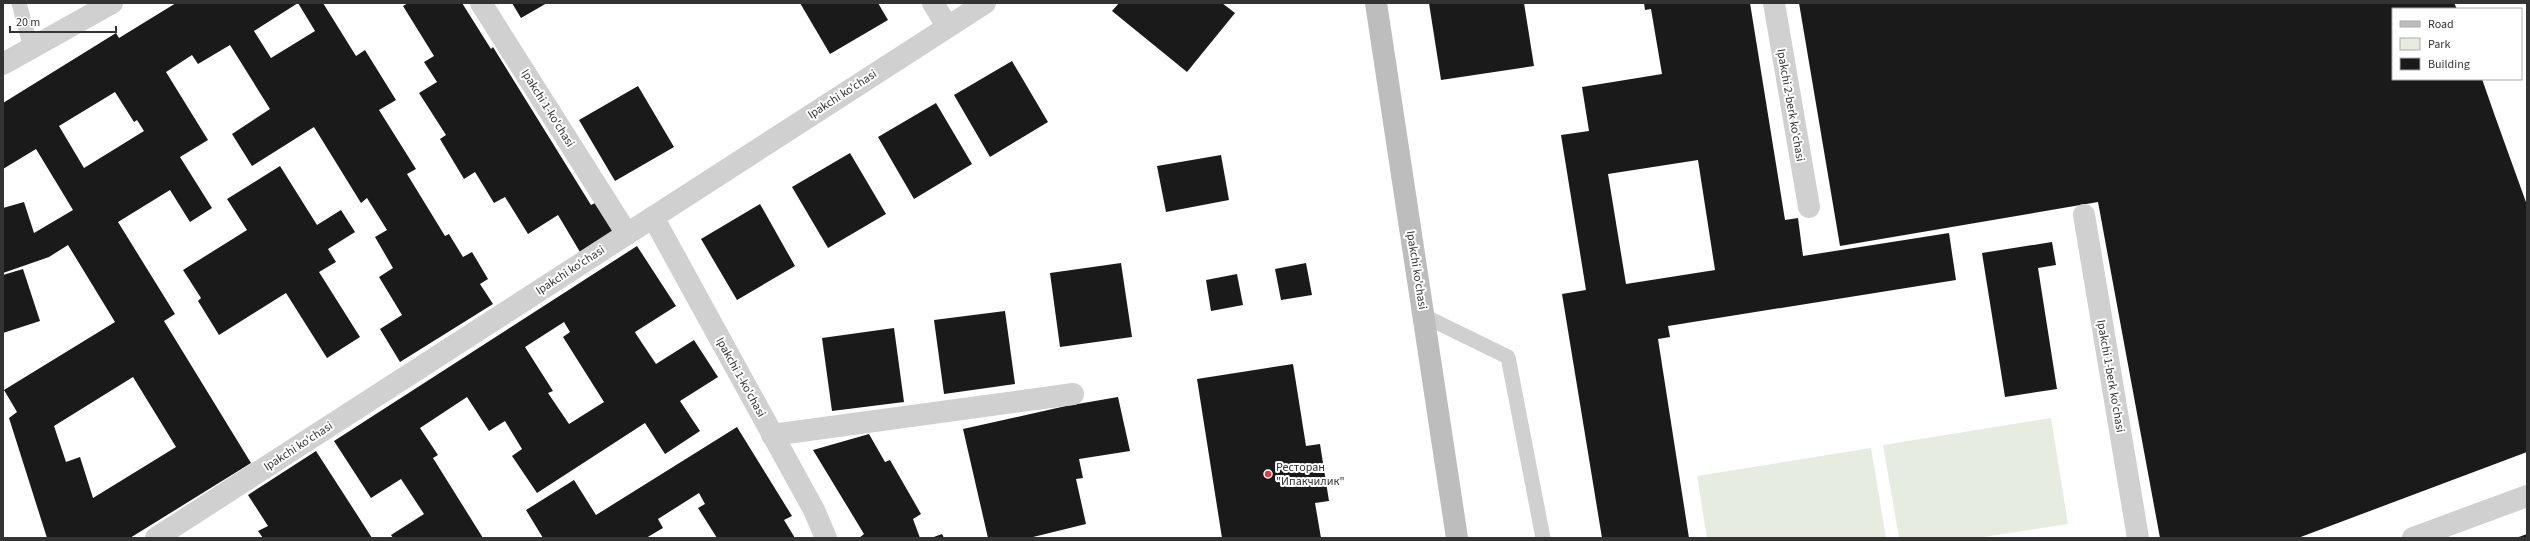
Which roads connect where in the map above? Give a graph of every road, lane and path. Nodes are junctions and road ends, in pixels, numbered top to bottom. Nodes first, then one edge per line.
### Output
1 (19, 3) edge
2 (112, 3) edge
3 (481, 3) edge
4 (933, 3) edge
5 (985, 3) edge
6 (1376, 3) edge
7 (1774, 3) edge
8 (946, 26) junction
9 (31, 48) junction
10 (3, 64) edge
11 (1809, 207) dead end
12 (2084, 215) dead end
13 (653, 217) junction
14 (627, 234) junction
15 (1424, 316) junction
16 (1073, 394) dead end
17 (772, 435) junction
18 (2527, 496) edge
19 (156, 538) edge
20 (826, 538) edge
21 (1457, 538) edge
22 (1543, 538) edge
23 (2138, 538) edge
24 (2413, 538) edge

1 - 9 lane
2 - 9 street
3 - 14 street, Ipakchi 1-ko'chasi
4 - 8 street
5 - 8 street, Ipakchi ko'chasi
6 - 15 main road, Ipakchi ko'chasi
7 - 11 street, Ipakchi 2-berk ko'chasi
8 - 13 street, Ipakchi ko'chasi
9 - 10 street
12 - 23 street, Ipakchi 1-berk ko'chasi
13 - 14 street, Ipakchi ko'chasi
13 - 17 street, Ipakchi 1-ko'chasi
14 - 19 street, Ipakchi ko'chasi
15 - 21 main road, Ipakchi ko'chasi
15 - 22 lane
16 - 17 street
17 - 20 street, Ipakchi 1-ko'chasi
18 - 24 street

